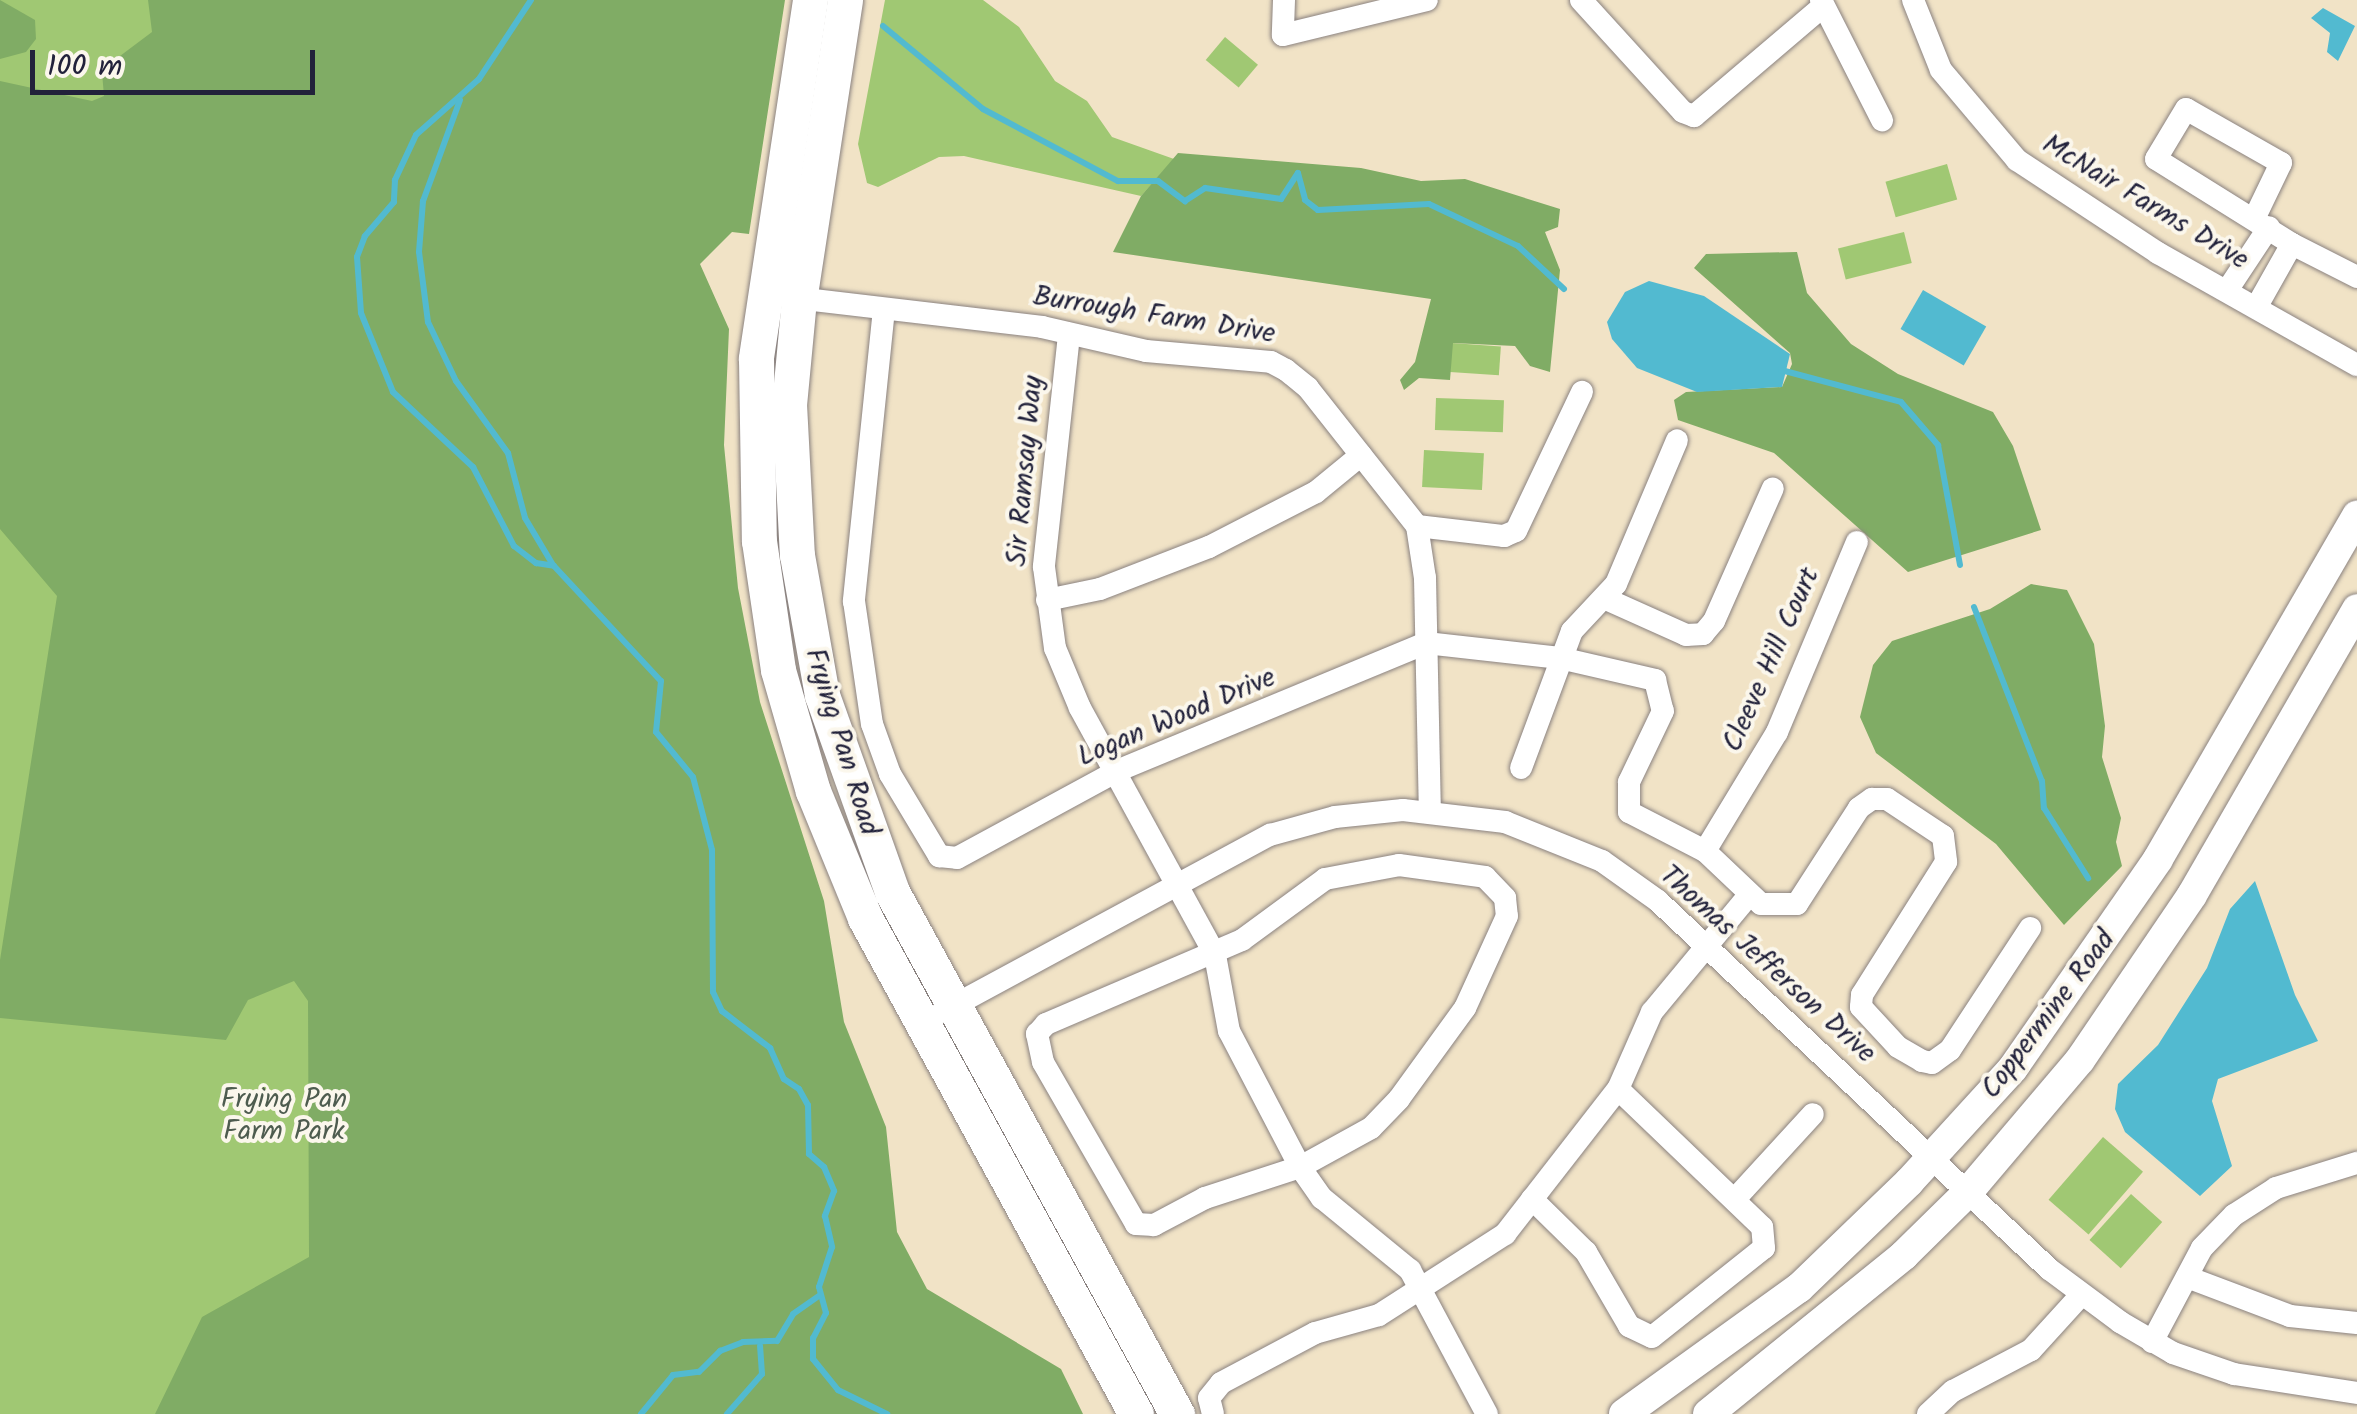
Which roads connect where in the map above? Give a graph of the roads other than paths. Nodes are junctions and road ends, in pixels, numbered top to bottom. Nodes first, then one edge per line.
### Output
1 (810, 0) edge
2 (845, 0) edge
3 (1284, 0) edge
4 (1427, 0) edge
5 (1580, 0) edge
6 (1913, 0) edge
7 (1822, 4) edge
8 (1368, 8) edge
9 (1882, 120) dead end
10 (2262, 222) junction
11 (2292, 244) junction
12 (2357, 277) edge
13 (2228, 289) junction
14 (763, 294) junction
15 (799, 299) junction
16 (2258, 306) junction
17 (884, 309) junction
18 (1069, 335) junction
19 (2357, 365) edge
20 (1582, 392) dead end
21 (1677, 440) dead end
22 (1362, 455) junction
23 (1773, 488) dead end
24 (2357, 516) edge
25 (1417, 526) junction
26 (1858, 542) dead end
27 (1606, 599) junction
28 (1047, 600) junction
29 (2357, 609) edge
30 (1426, 642) junction
31 (1560, 658) junction
32 (1521, 768) dead end
33 (1117, 771) junction
34 (1430, 812) junction
35 (1705, 851) junction
36 (1177, 881) junction
37 (1749, 895) junction
38 (2030, 928) dead end
39 (1703, 943) junction
40 (1215, 954) junction
41 (953, 1006) junction
42 (920, 1023) junction
43 (1618, 1089) junction
44 (1814, 1114) dead end
45 (1930, 1158) junction
46 (2357, 1163) edge
47 (1300, 1167) junction
48 (1968, 1192) junction
49 (1532, 1199) junction
50 (1735, 1199) junction
51 (2186, 1277) junction
52 (1421, 1292) junction
53 (2081, 1295) junction
54 (2357, 1323) edge
55 (2152, 1342) junction
56 (2357, 1393) edge
57 (1136, 1414) edge
58 (1176, 1414) edge
59 (1213, 1414) edge
60 (1487, 1414) edge
61 (1624, 1414) edge
62 (1708, 1414) edge
63 (1928, 1414) edge

1 - 14 main road, Frying Pan Road
2 - 15 main road, Frying Pan Road
3 - 8 street
4 - 8 street
5 - 7 street
6 - 13 street, McNair Farms Drive
7 - 9 street
10 - 10 street
10 - 11 street
10 - 13 street
11 - 12 street
11 - 16 street
13 - 16 street, McNair Farms Drive
14 - 15 street, Burrough Farm Drive
14 - 42 main road, Frying Pan Road
15 - 17 street, Burrough Farm Drive
15 - 41 main road, Frying Pan Road
16 - 19 street, McNair Farms Drive
17 - 18 street, Burrough Farm Drive
17 - 33 street, Logan Wood Drive
18 - 22 street, Burrough Farm Drive
18 - 28 street, Sir Ramsay Way
20 - 25 street
21 - 27 street
22 - 25 street, Burrough Farm Drive
22 - 28 street
23 - 27 street
24 - 45 street, Coppermine Road
25 - 30 street
26 - 35 street, Cleeve Hill Court
27 - 31 street
28 - 33 street, Sir Ramsay Way
29 - 48 street, Coppermine Road
30 - 31 street, Logan Wood Drive
30 - 33 street, Logan Wood Drive
30 - 34 street
31 - 32 street
31 - 35 street, Logan Wood Drive
33 - 36 street, Sir Ramsay Way
34 - 36 street, Thomas Jefferson Drive
34 - 39 street, Thomas Jefferson Drive
35 - 37 street, Logan Wood Drive
36 - 40 street, Sir Ramsay Way
36 - 41 street, Thomas Jefferson Drive
37 - 38 street
37 - 39 street
39 - 43 street
39 - 45 street, Thomas Jefferson Drive
40 - 47 street, Sir Ramsay Way
40 - 47 street
40 - 47 street
41 - 42 street, Thomas Jefferson Drive
41 - 58 main road, Frying Pan Road
42 - 57 main road, Frying Pan Road
43 - 49 street
43 - 50 street
44 - 50 street
45 - 48 street, Thomas Jefferson Drive
45 - 61 street, Coppermine Road
46 - 51 street
47 - 52 street, Sir Ramsay Way
48 - 53 street, Thomas Jefferson Drive
48 - 62 street, Coppermine Road
49 - 50 street
49 - 52 street
51 - 54 street
51 - 55 street
52 - 59 street
52 - 60 street, Sir Ramsay Way
53 - 55 street, Thomas Jefferson Drive
53 - 63 street
55 - 56 street, Thomas Jefferson Drive

